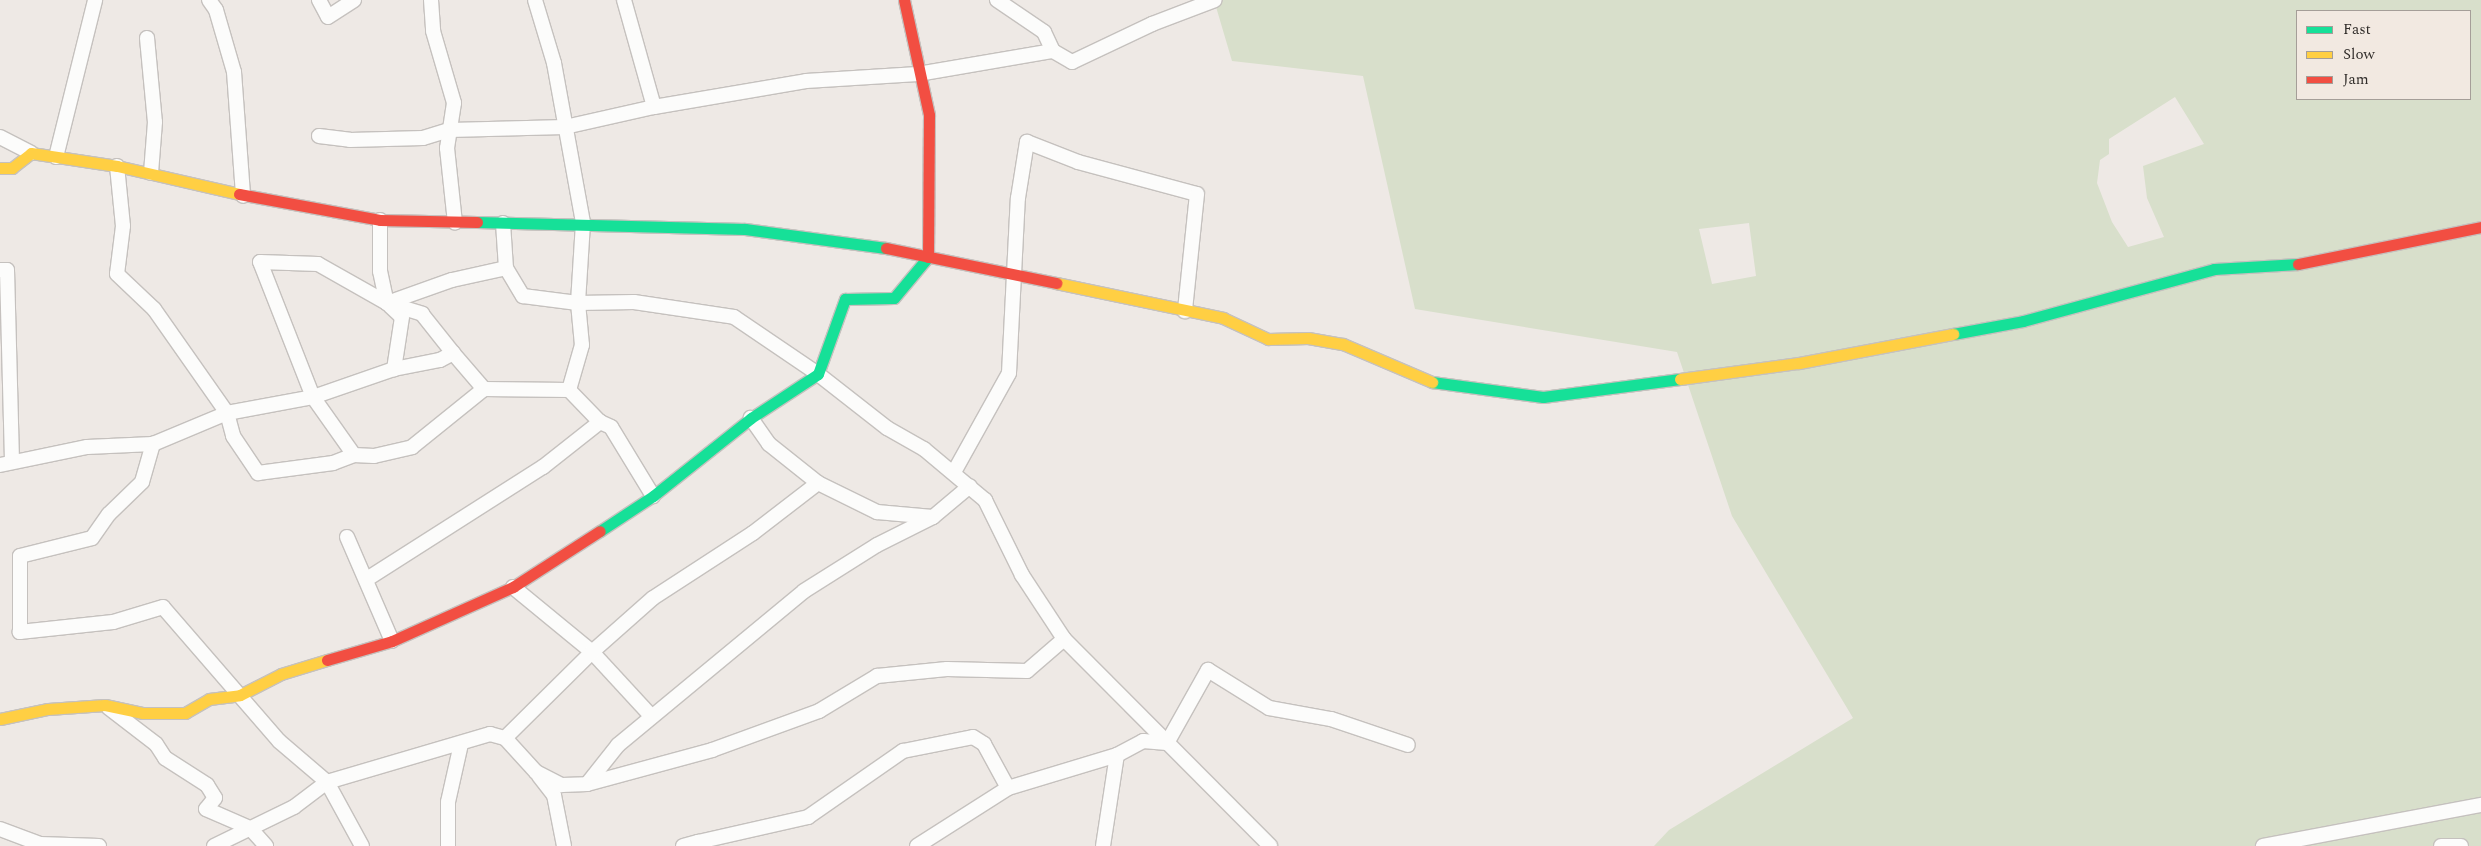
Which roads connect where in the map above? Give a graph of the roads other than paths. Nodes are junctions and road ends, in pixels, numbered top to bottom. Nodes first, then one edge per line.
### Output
1 (95, 0) edge
2 (209, 0) edge
3 (319, 0) edge
4 (354, 0) edge
5 (431, 0) edge
6 (535, 0) edge
7 (624, 0) edge
8 (904, 0) edge
9 (997, 0) edge
10 (1215, 0) edge
11 (147, 38) dead end
12 (1053, 51) junction
13 (918, 74) junction
14 (654, 107) junction
15 (565, 127) junction
16 (450, 130) junction
17 (319, 136) dead end
18 (0, 137) edge
19 (31, 153) junction
20 (56, 157) junction
21 (117, 166) junction
22 (0, 168) edge
23 (151, 173) junction
24 (243, 196) junction
25 (380, 220) junction
26 (455, 223) junction
27 (503, 223) junction
28 (582, 223) junction
29 (2481, 227) edge
30 (928, 257) junction
31 (506, 268) junction
32 (0, 270) edge
33 (1016, 276) junction
34 (386, 303) junction
35 (578, 303) junction
36 (1185, 311) junction
37 (453, 353) junction
38 (394, 369) junction
39 (818, 374) junction
40 (484, 389) junction
41 (569, 390) junction
42 (312, 397) junction
43 (227, 414) junction
44 (750, 418) junction
45 (600, 422) junction
46 (153, 444) junction
47 (354, 455) junction
48 (6, 463) edge
49 (954, 472) junction
50 (818, 484) junction
51 (970, 486) junction
52 (653, 496) junction
53 (933, 517) junction
54 (347, 537) dead end
55 (367, 579) junction
56 (513, 587) junction
57 (1064, 639) junction
58 (392, 641) junction
59 (592, 652) junction
60 (240, 695) junction
61 (105, 705) junction
62 (651, 716) junction
63 (0, 719) edge
64 (505, 738) junction
65 (1167, 743) junction
66 (461, 744) junction
67 (1408, 745) dead end
68 (1117, 755) junction
69 (536, 772) junction
70 (327, 782) junction
71 (587, 784) junction
72 (1008, 788) junction
73 (2481, 804) edge
74 (250, 828) junction
75 (0, 829) edge
76 (698, 844) edge
77 (99, 846) edge
78 (214, 846) edge
79 (266, 846) edge
80 (362, 846) edge
81 (448, 846) edge
82 (564, 846) edge
83 (683, 846) edge
84 (917, 846) edge
85 (1103, 846) edge
86 (1270, 846) edge
87 (2263, 846) edge
88 (2441, 846) edge
89 (2461, 846) edge

1 - 20 street
2 - 24 street
3 - 4 street
5 - 16 street
6 - 15 street
7 - 14 street
8 - 13 street
9 - 12 street
10 - 12 street
11 - 23 street
12 - 13 street
13 - 14 street
13 - 30 street
14 - 15 street
15 - 16 street
15 - 28 street
16 - 17 street
16 - 26 street
18 - 19 street
19 - 20 street
19 - 22 street
20 - 21 street
21 - 23 street
21 - 43 street
23 - 24 street
24 - 25 street
25 - 26 street
25 - 34 street
26 - 27 street
27 - 28 street
27 - 31 street
28 - 30 street
28 - 35 street
29 - 36 street
30 - 33 street
30 - 39 street
31 - 34 street
31 - 35 street
32 - 48 street
33 - 36 street
33 - 36 street
33 - 49 street
34 - 37 street
34 - 38 street
34 - 42 street
35 - 39 street
35 - 41 street
37 - 38 street
37 - 40 street
38 - 42 street
39 - 44 street
39 - 49 street
40 - 41 street
40 - 47 street
41 - 45 street
42 - 43 street
42 - 47 street
43 - 46 street
43 - 47 street
44 - 50 street
44 - 52 street
45 - 52 street
45 - 55 street
46 - 48 street
46 - 60 street
49 - 51 street
50 - 53 street
50 - 59 street
51 - 53 street
51 - 57 street
52 - 56 street
53 - 62 street
54 - 55 street
55 - 58 street
56 - 58 street
56 - 59 street
57 - 65 street
57 - 71 street
58 - 60 street
59 - 62 street
59 - 64 street
60 - 61 street
60 - 70 street
61 - 63 street
61 - 74 street
62 - 71 street
64 - 66 street
64 - 69 street
65 - 67 street
65 - 68 street
65 - 86 street
66 - 70 street
66 - 81 street
68 - 72 street
68 - 85 street
69 - 71 street
69 - 82 street
70 - 74 street
70 - 80 street
72 - 76 street
72 - 84 street
73 - 87 street
74 - 78 street
74 - 79 street
75 - 77 street
76 - 83 street
88 - 89 street

